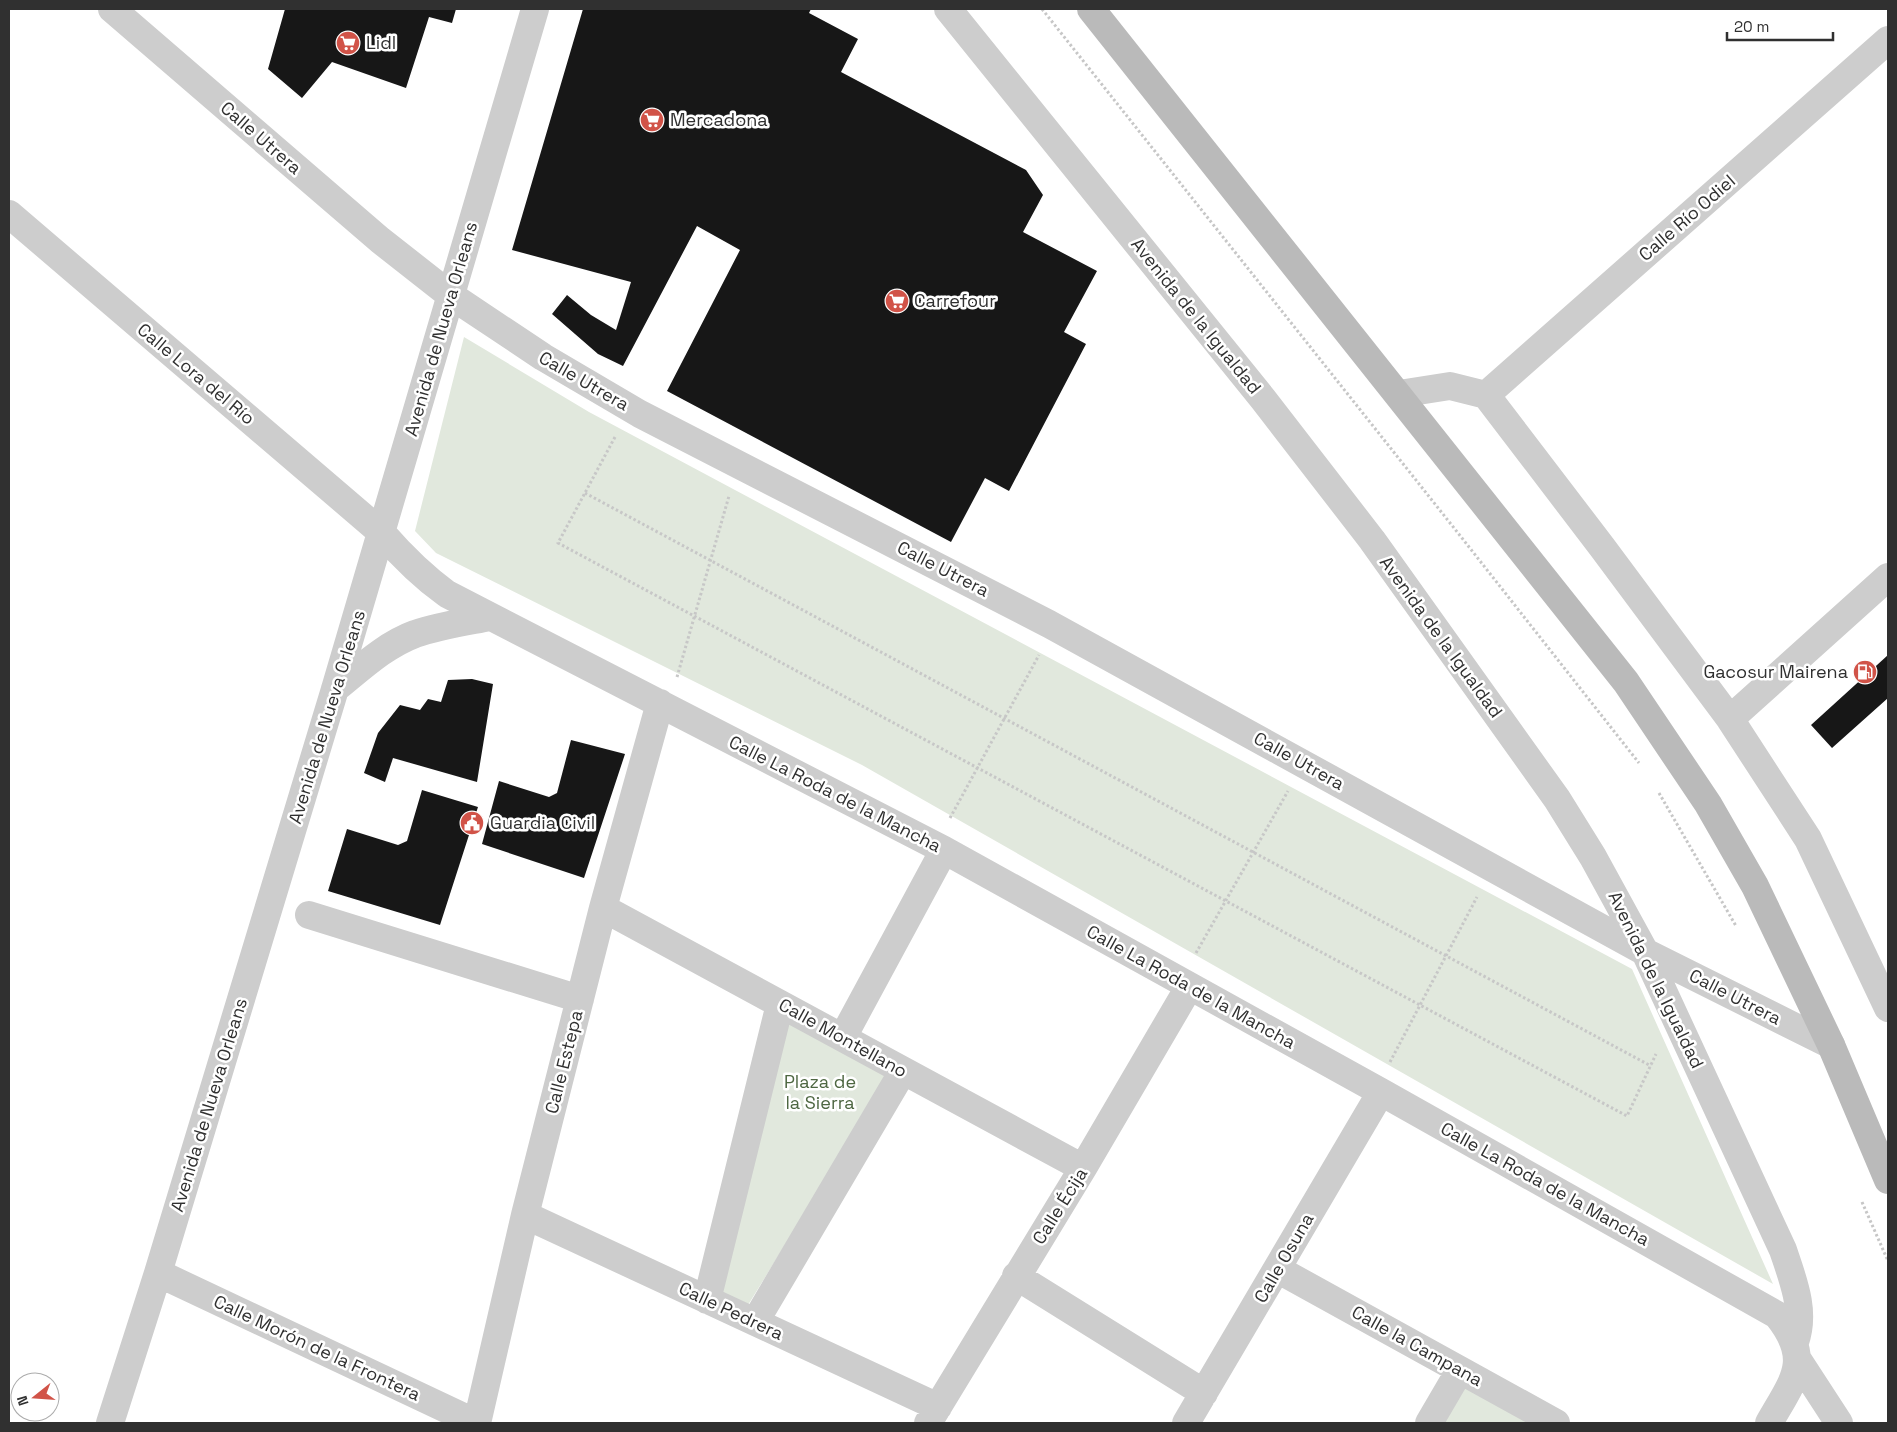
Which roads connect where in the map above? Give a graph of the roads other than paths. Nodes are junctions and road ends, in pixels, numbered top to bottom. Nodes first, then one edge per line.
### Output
1 (112, 9) edge
2 (535, 9) edge
3 (948, 9) edge
4 (1091, 9) edge
5 (1888, 40) edge
6 (9, 214) edge
7 (450, 295) junction
8 (1399, 394) junction
9 (1486, 395) junction
10 (382, 533) junction
11 (1888, 577) edge
12 (490, 617) junction
13 (335, 689) junction
14 (664, 705) junction
15 (1730, 719) junction
16 (940, 848) junction
17 (604, 908) junction
18 (309, 915) dead end
19 (1645, 952) junction
20 (1184, 984) junction
21 (580, 999) junction
22 (780, 1004) junction
23 (1888, 1008) edge
24 (843, 1038) junction
25 (1831, 1045) junction
26 (904, 1071) junction
27 (1378, 1090) junction
28 (1083, 1168) junction
29 (1888, 1180) edge
30 (525, 1215) junction
31 (1278, 1269) junction
32 (158, 1273) junction
33 (1016, 1276) junction
34 (707, 1300) junction
35 (755, 1322) junction
36 (1796, 1351) junction
37 (1460, 1370) junction
38 (1204, 1393) junction
39 (933, 1415) edge
40 (1545, 1421) edge
41 (110, 1423) edge
42 (477, 1423) edge
43 (1186, 1423) edge
44 (1429, 1423) edge
45 (1770, 1423) edge
46 (1839, 1423) edge

1 - 7 street, Calle Utrera
2 - 7 street, Avenida de Nueva Orleans
3 - 19 street, Avenida de la Igualdad
4 - 8 street
5 - 9 street, Calle Río Odiel
6 - 10 street, Calle Lora del Río
7 - 10 street, Avenida de Nueva Orleans
7 - 19 street, Calle Utrera
8 - 9 street
8 - 25 street
9 - 15 street
10 - 12 street, Calle Lora del Río
10 - 13 street, Avenida de Nueva Orleans
11 - 15 street
12 - 13 street
12 - 14 street, Calle La Roda de la Mancha
13 - 32 street, Avenida de Nueva Orleans
14 - 16 street, Calle La Roda de la Mancha
14 - 17 street, Calle Estepa
15 - 23 street
16 - 20 street, Calle La Roda de la Mancha
16 - 24 street
17 - 21 street, Calle Estepa
17 - 22 street, Calle Montellano
18 - 21 street
19 - 25 street, Calle Utrera
19 - 36 street, Avenida de la Igualdad
20 - 27 street, Calle La Roda de la Mancha
20 - 28 street, Calle Écija
21 - 30 street, Calle Estepa
22 - 24 street, Calle Montellano
22 - 34 street
24 - 26 street, Calle Montellano
25 - 29 street
26 - 28 street, Calle Montellano
26 - 35 street
27 - 31 street, Calle Osuna
27 - 36 street, Calle La Roda de la Mancha
28 - 33 street, Calle Écija
30 - 34 street, Calle Pedrera
30 - 42 street, Calle Estepa
31 - 37 street, Calle la Campana
31 - 38 street, Calle Osuna
32 - 41 street, Avenida de Nueva Orleans
32 - 42 street, Calle Morón de la Frontera
33 - 38 street
33 - 39 street, Calle Écija
34 - 35 street, Calle Pedrera
35 - 39 street, Calle Pedrera
36 - 45 street
36 - 46 street, Calle La Roda de la Mancha
37 - 40 street, Calle la Campana
37 - 44 street
38 - 43 street, Calle Osuna

